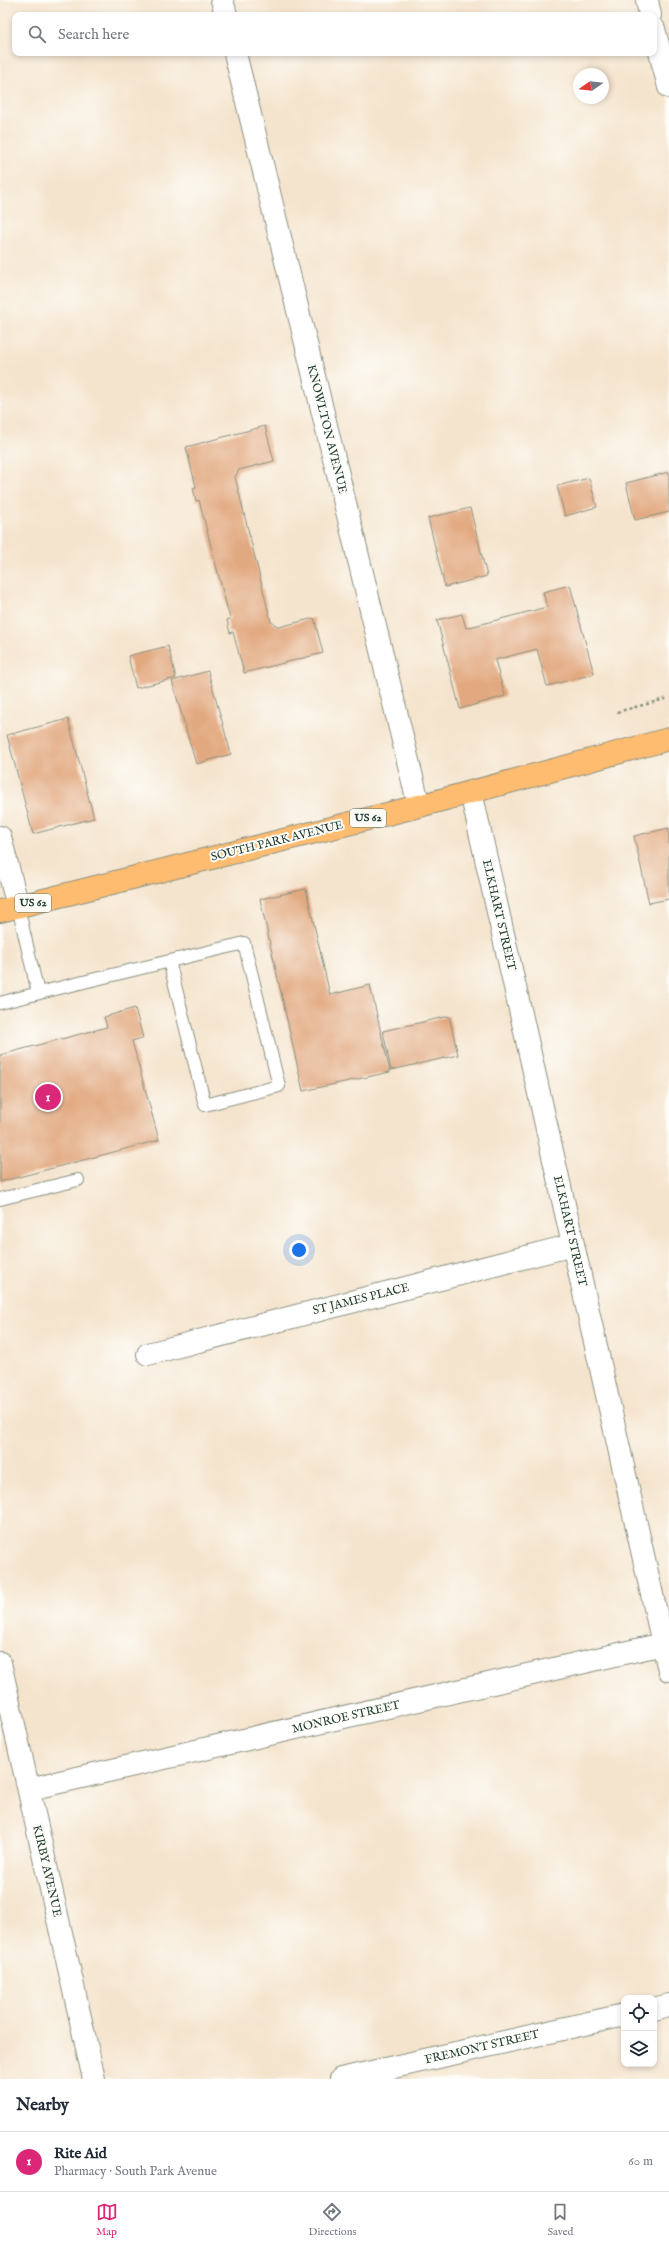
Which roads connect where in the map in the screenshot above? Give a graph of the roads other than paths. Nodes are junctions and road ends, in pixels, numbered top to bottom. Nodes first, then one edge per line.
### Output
1 (222, 0) edge
2 (647, 0) edge
3 (225, 12) edge
4 (649, 12) edge
5 (657, 41) edge
6 (236, 56) edge
7 (669, 87) edge
8 (669, 739) edge
9 (471, 792) junction
10 (419, 806) junction
11 (0, 837) edge
12 (9, 909) edge
13 (169, 961) junction
14 (38, 993) junction
15 (0, 1003) edge
16 (78, 1180) dead end
17 (0, 1199) edge
18 (573, 1245) junction
19 (148, 1354) dead end
20 (663, 1644) junction
21 (0, 1663) edge
22 (669, 1670) edge
23 (29, 1789) junction
24 (669, 2005) edge
25 (657, 2008) edge
26 (621, 2016) edge
27 (94, 2079) edge
28 (340, 2079) edge

1 - 3 street
2 - 4 street
5 - 7 street
6 - 10 street, KNOWLTON AVENUE
8 - 9 main road, SOUTH PARK AVENUE / US 62
9 - 10 main road, SOUTH PARK AVENUE / US 62
9 - 18 street, ELKHART STREET
10 - 12 main road, SOUTH PARK AVENUE / US 62
11 - 12 street
12 - 14 lane
13 - 13 lane
13 - 14 lane
14 - 15 lane
16 - 17 lane
18 - 19 street, ST JAMES PLACE
18 - 20 street, ELKHART STREET
20 - 22 street, ELKHART STREET
20 - 23 street, MONROE STREET
21 - 23 street, KIRBY AVENUE
23 - 27 street, KIRBY AVENUE
24 - 25 street
26 - 28 street, FREMONT STREET

